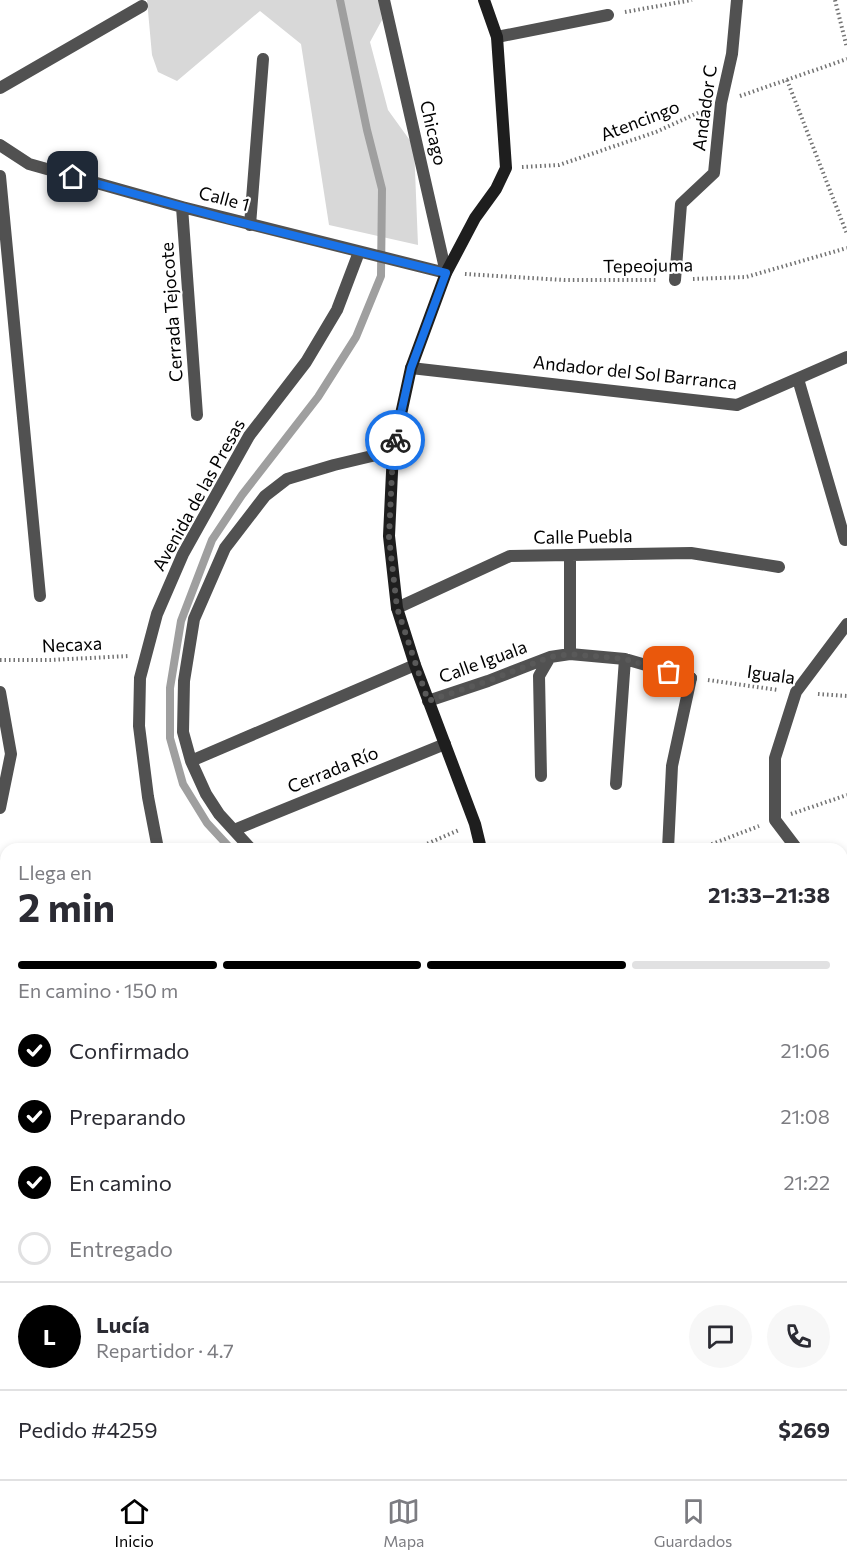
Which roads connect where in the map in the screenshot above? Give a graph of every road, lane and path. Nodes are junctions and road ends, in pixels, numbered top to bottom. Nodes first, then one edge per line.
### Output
1 (384, 0) edge
2 (484, 0) edge
3 (692, 0) edge
4 (737, 0) edge
5 (835, 0) edge
6 (142, 6) dead end
7 (608, 15) joint
8 (496, 37) junction
9 (847, 48) edge
10 (263, 58) dead end
11 (847, 59) edge
12 (787, 80) junction
13 (0, 88) edge
14 (721, 103) junction
15 (0, 145) edge
16 (506, 168) junction
17 (0, 176) edge
18 (182, 207) junction
19 (250, 225) junction
20 (847, 234) edge
21 (847, 249) edge
22 (360, 252) junction
23 (446, 273) junction
24 (675, 280) junction
25 (847, 357) edge
26 (411, 368) junction
27 (798, 379) junction
28 (197, 416) dead end
29 (393, 451) junction
30 (845, 540) dead end
31 (570, 556) junction
32 (779, 567) dead end
33 (40, 597) dead end
34 (397, 608) junction
35 (847, 624) edge
36 (570, 654) junction
37 (145, 655) junction
38 (550, 657) junction
39 (625, 659) junction
40 (0, 660) edge
41 (415, 665) junction
42 (691, 678) junction
43 (0, 692) edge
44 (796, 692) junction
45 (847, 696) edge
46 (428, 701) junction
47 (445, 744) junction
48 (191, 761) junction
49 (541, 776) dead end
50 (616, 784) dead end
51 (0, 808) edge
52 (475, 824) junction
53 (234, 830) junction
54 (157, 843) edge
55 (246, 843) edge
56 (430, 843) edge
57 (480, 843) edge
58 (668, 843) edge
59 (792, 843) edge

1 - 23 street, Chicago
2 - 8 street
3 - 7 path
4 - 14 street, Andador C
5 - 9 path
6 - 13 street
7 - 8 street
8 - 16 street
10 - 19 street
11 - 12 path, Atencingo
12 - 14 path, Atencingo
12 - 20 path
14 - 16 path, Atencingo
14 - 24 street, Andador C
15 - 18 street, Calle 1
16 - 23 street
17 - 33 street
18 - 19 street, Calle 1
18 - 28 street, Cerrada Tejocote
19 - 22 street, Calle 1
21 - 24 path, Tepeojuma
22 - 23 street, Calle 1
22 - 37 street, Avenida de las Presas
23 - 24 path, Tepeojuma
23 - 26 street
25 - 27 street, Andador del Sol Barranca
26 - 27 street, Andador del Sol Barranca
26 - 29 street
27 - 30 street
29 - 34 street
29 - 48 street
31 - 32 street, Calle Puebla
31 - 34 street, Calle Puebla
31 - 36 street
34 - 41 street
35 - 44 street
36 - 38 street, Calle Iguala
36 - 39 street, Calle Iguala
37 - 40 path, Necaxa
37 - 54 street, Avenida de las Presas
38 - 46 street, Calle Iguala
38 - 49 street
39 - 42 street, Calle Iguala
39 - 50 street
41 - 46 street
41 - 48 street, Calle Iguala
42 - 44 path, Iguala
42 - 58 street
43 - 51 street
44 - 45 path, Iguala
44 - 59 street
46 - 47 street
47 - 52 street
47 - 53 street, Cerrada Río
48 - 53 street
52 - 56 path
52 - 57 street
53 - 55 street

